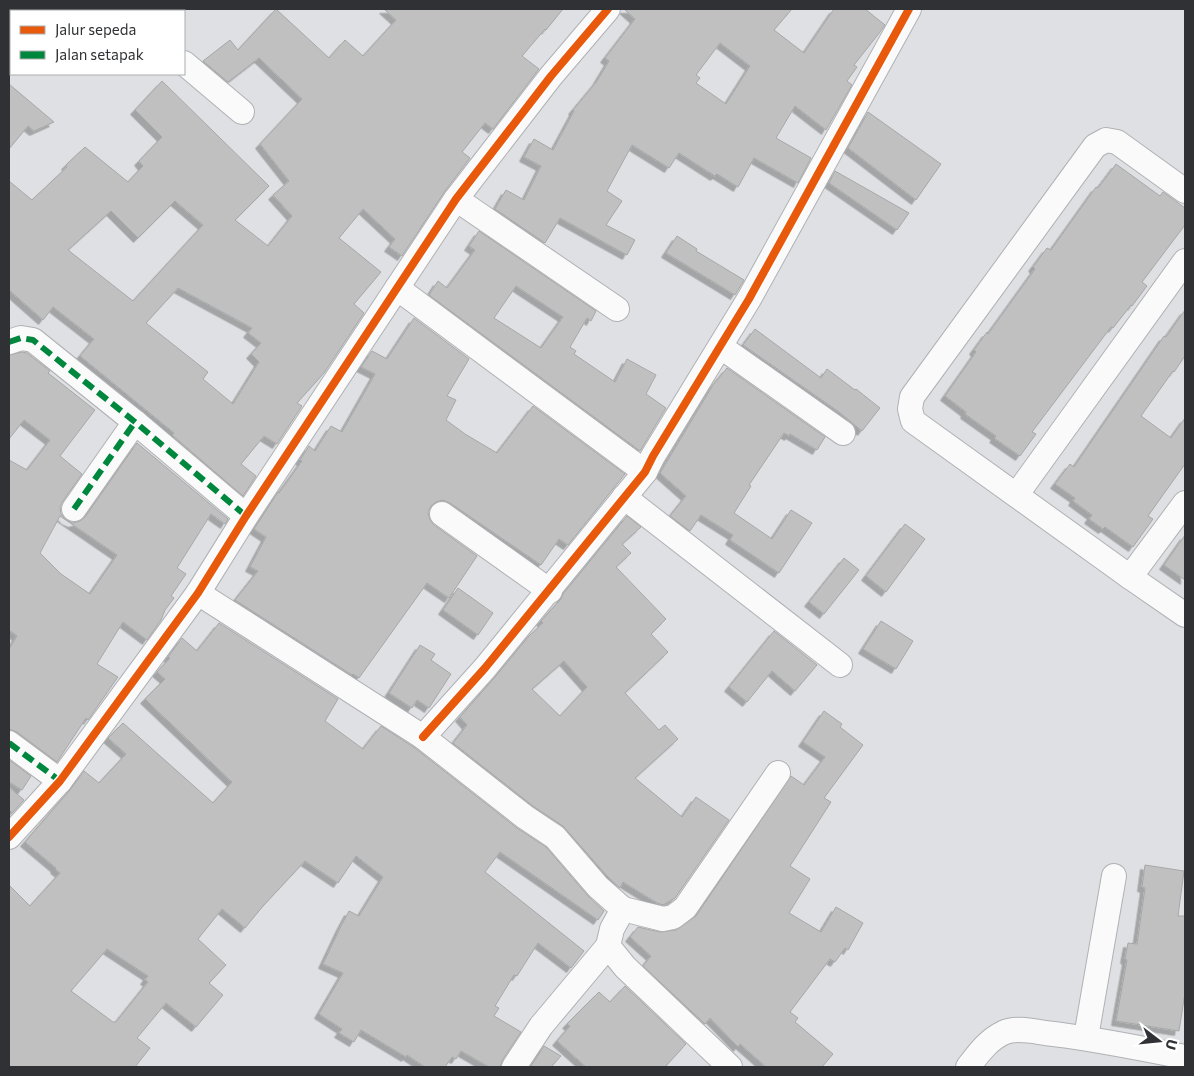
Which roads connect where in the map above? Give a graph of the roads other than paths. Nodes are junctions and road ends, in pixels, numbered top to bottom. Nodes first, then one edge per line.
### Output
1 (608, 9) edge
2 (909, 9) edge
3 (192, 71) edge
4 (242, 112) dead end
5 (1185, 191) edge
6 (456, 199) junction
7 (1185, 261) edge
8 (397, 288) junction
9 (617, 308) dead end
10 (9, 342) edge
11 (721, 347) junction
12 (136, 422) junction
13 (843, 433) dead end
14 (645, 472) junction
15 (1017, 494) junction
16 (624, 498) junction
17 (1185, 502) edge
18 (74, 509) dead end
19 (442, 514) dead end
20 (246, 516) junction
21 (1130, 577) junction
22 (550, 591) junction
23 (198, 593) junction
24 (1185, 614) edge
25 (840, 665) dead end
26 (423, 737) junction
27 (9, 742) edge
28 (778, 773) dead end
29 (60, 781) junction
30 (9, 837) edge
31 (1114, 876) dead end
32 (623, 909) junction
33 (608, 946) junction
34 (1086, 1037) junction
35 (1185, 1057) edge
36 (514, 1067) edge
37 (730, 1067) edge
38 (968, 1067) edge

1 - 6 street
2 - 11 street
3 - 4 street
5 - 15 street
6 - 8 street
6 - 9 street
7 - 15 street
8 - 14 street
8 - 20 street
10 - 12 street
11 - 13 street
11 - 14 street
12 - 18 street
12 - 20 street
14 - 16 street
15 - 21 street
16 - 22 street
16 - 25 street
17 - 21 street
19 - 22 street
20 - 23 street
21 - 24 street
22 - 26 street
23 - 26 street
23 - 29 street
26 - 32 street
27 - 29 street
28 - 32 street
29 - 30 street
31 - 34 street
32 - 33 street
33 - 36 street
33 - 37 street
34 - 35 street
34 - 38 street

